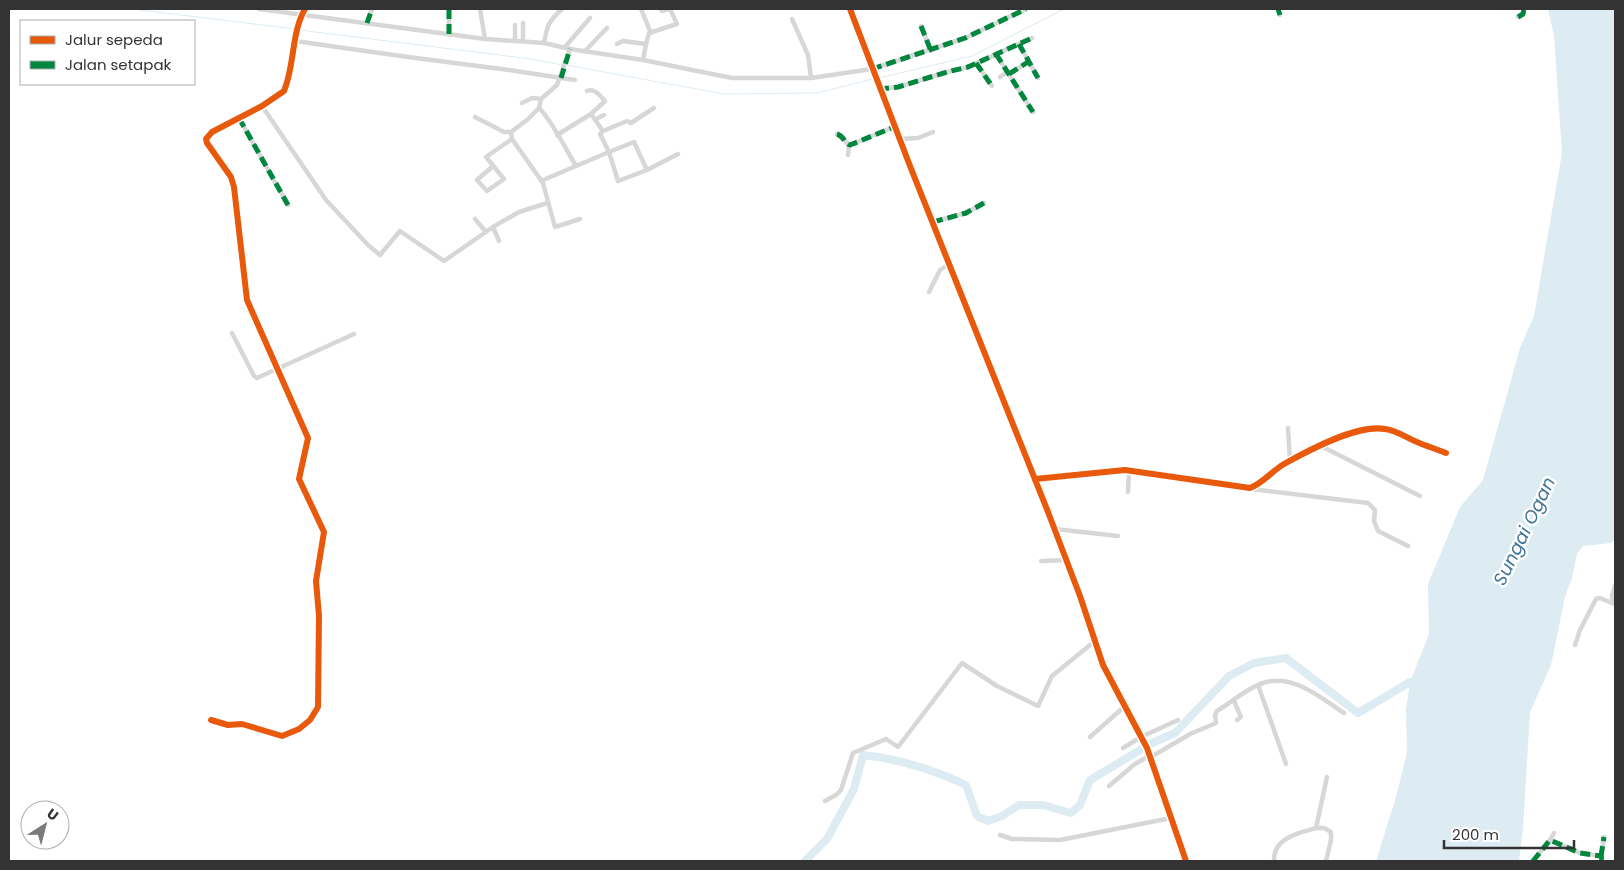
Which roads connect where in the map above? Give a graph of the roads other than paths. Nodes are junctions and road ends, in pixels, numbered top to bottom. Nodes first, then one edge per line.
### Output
1 (259, 9) edge
2 (305, 9) edge
3 (372, 9) edge
4 (449, 9) edge
5 (480, 9) edge
6 (562, 9) edge
7 (641, 9) edge
8 (660, 9) edge
9 (669, 9) edge
10 (850, 9) edge
11 (1026, 9) edge
12 (1278, 9) edge
13 (1524, 9) edge
14 (1280, 15) dead end
15 (301, 17) junction
16 (1518, 17) dead end
17 (590, 18) dead end
18 (792, 18) dead end
19 (368, 23) junction
20 (523, 23) dead end
21 (515, 25) dead end
22 (921, 26) dead end
23 (607, 28) dead end
24 (651, 33) junction
25 (450, 34) junction
26 (485, 38) junction
27 (1032, 38) dead end
28 (295, 40) junction
29 (515, 40) junction
30 (524, 41) junction
31 (544, 43) junction
32 (617, 44) dead end
33 (646, 44) junction
34 (1019, 44) junction
35 (567, 48) junction
36 (586, 50) junction
37 (931, 50) junction
38 (996, 54) junction
39 (643, 60) junction
40 (1028, 62) junction
41 (976, 63) junction
42 (873, 72) junction
43 (1008, 73) junction
44 (561, 76) junction
45 (1000, 77) dead end
46 (811, 78) junction
47 (1038, 78) dead end
48 (575, 80) dead end
49 (992, 86) dead end
50 (879, 88) junction
51 (587, 91) dead end
52 (541, 99) junction
53 (522, 103) dead end
54 (262, 106) junction
55 (540, 108) junction
56 (654, 108) dead end
57 (1033, 112) dead end
58 (591, 114) junction
59 (604, 116) dead end
60 (475, 117) dead end
61 (238, 118) junction
62 (596, 119) junction
63 (894, 127) junction
64 (603, 131) junction
65 (511, 132) junction
66 (933, 132) dead end
67 (557, 134) junction
68 (837, 134) dead end
69 (512, 139) junction
70 (899, 139) junction
71 (849, 145) junction
72 (609, 152) junction
73 (678, 154) dead end
74 (848, 155) dead end
75 (493, 166) junction
76 (576, 166) junction
77 (647, 170) junction
78 (541, 181) junction
79 (547, 203) junction
80 (984, 203) dead end
81 (288, 205) dead end
82 (475, 219) dead end
83 (580, 219) dead end
84 (933, 222) junction
85 (493, 227) junction
86 (486, 232) junction
87 (499, 241) dead end
88 (949, 264) junction
89 (930, 292) dead end
90 (232, 333) dead end
91 (354, 334) dead end
92 (278, 368) junction
93 (1288, 428) dead end
94 (1321, 446) junction
95 (1446, 453) dead end
96 (1290, 461) junction
97 (1129, 471) junction
98 (1035, 479) junction
99 (1250, 488) junction
100 (1128, 492) dead end
101 (1420, 496) dead end
102 (1055, 530) junction
103 (1118, 536) dead end
104 (1408, 546) dead end
105 (1067, 560) junction
106 (1041, 561) dead end
107 (1615, 585) edge
108 (1614, 604) edge
109 (1095, 641) junction
110 (1575, 645) dead end
111 (1258, 685) junction
112 (1234, 700) junction
113 (1125, 706) junction
114 (1344, 713) dead end
115 (211, 720) dead end
116 (1178, 720) dead end
117 (1237, 720) dead end
118 (1090, 737) dead end
119 (1141, 737) junction
120 (1123, 748) dead end
121 (1150, 756) junction
122 (1286, 764) dead end
123 (1328, 777) dead end
124 (1109, 786) dead end
125 (825, 802) dead end
126 (1171, 818) junction
127 (1316, 828) junction
128 (1554, 833) dead end
129 (1000, 835) dead end
130 (1604, 837) dead end
131 (1550, 840) junction
132 (1601, 859) edge
133 (1186, 861) edge
134 (1274, 861) edge
135 (1326, 861) edge
136 (1533, 861) edge

1 - 15 street
2 - 15 street
3 - 19 street
4 - 25 street
5 - 26 street
6 - 31 street
7 - 24 street
8 - 9 street
9 - 24 street
10 - 42 street
11 - 37 street
12 - 14 street
13 - 16 street
15 - 19 street
15 - 28 street
17 - 35 street
18 - 46 street
19 - 25 street
20 - 30 street
21 - 29 street
22 - 37 street
23 - 36 street
24 - 33 street
25 - 26 street
26 - 29 street
27 - 34 street
28 - 44 street
28 - 54 street
29 - 30 street
30 - 31 street
31 - 35 street
32 - 33 street
33 - 39 street
34 - 38 street
34 - 40 street
35 - 36 street
35 - 44 street
36 - 39 street
37 - 42 street
38 - 41 street
38 - 43 street
39 - 46 street
40 - 43 street
40 - 47 street
41 - 49 street
41 - 50 street
42 - 46 street
42 - 50 street
43 - 45 street
43 - 57 street
44 - 48 street
44 - 52 street
50 - 63 street
51 - 58 street
52 - 53 street
52 - 55 street
54 - 61 street
54 - 86 street
55 - 65 street
55 - 67 street
56 - 64 street
58 - 62 street
58 - 67 street
59 - 62 street
60 - 65 street
61 - 81 street
61 - 92 street
62 - 64 street
63 - 70 street
63 - 71 street
64 - 72 street
65 - 69 street
66 - 70 street
67 - 76 street
68 - 71 street
69 - 75 street
69 - 78 street
70 - 84 street
71 - 74 street
72 - 76 street
72 - 77 street
72 - 77 street
73 - 77 street
75 - 75 street
76 - 78 street
78 - 79 street
79 - 83 street
79 - 85 street
80 - 84 street
82 - 86 street
84 - 88 street
85 - 86 street
85 - 87 street
88 - 89 street
88 - 98 street
90 - 92 street
91 - 92 street
92 - 115 street
93 - 96 street
94 - 95 street
94 - 96 street
94 - 101 street
96 - 99 street
97 - 98 street
97 - 99 street
97 - 100 street
98 - 102 street
99 - 104 street
102 - 103 street
102 - 105 street
105 - 106 street
105 - 109 street
107 - 108 street
108 - 110 street
109 - 113 street
109 - 125 street
111 - 112 street
111 - 114 street
111 - 122 street
112 - 117 street
112 - 121 street
113 - 118 street
113 - 119 street
116 - 119 street
119 - 120 street
119 - 121 street
121 - 124 street
121 - 126 street
123 - 127 street
126 - 129 street
126 - 133 street
127 - 134 street
127 - 135 street
128 - 131 street
130 - 132 street
131 - 132 street
131 - 136 street

